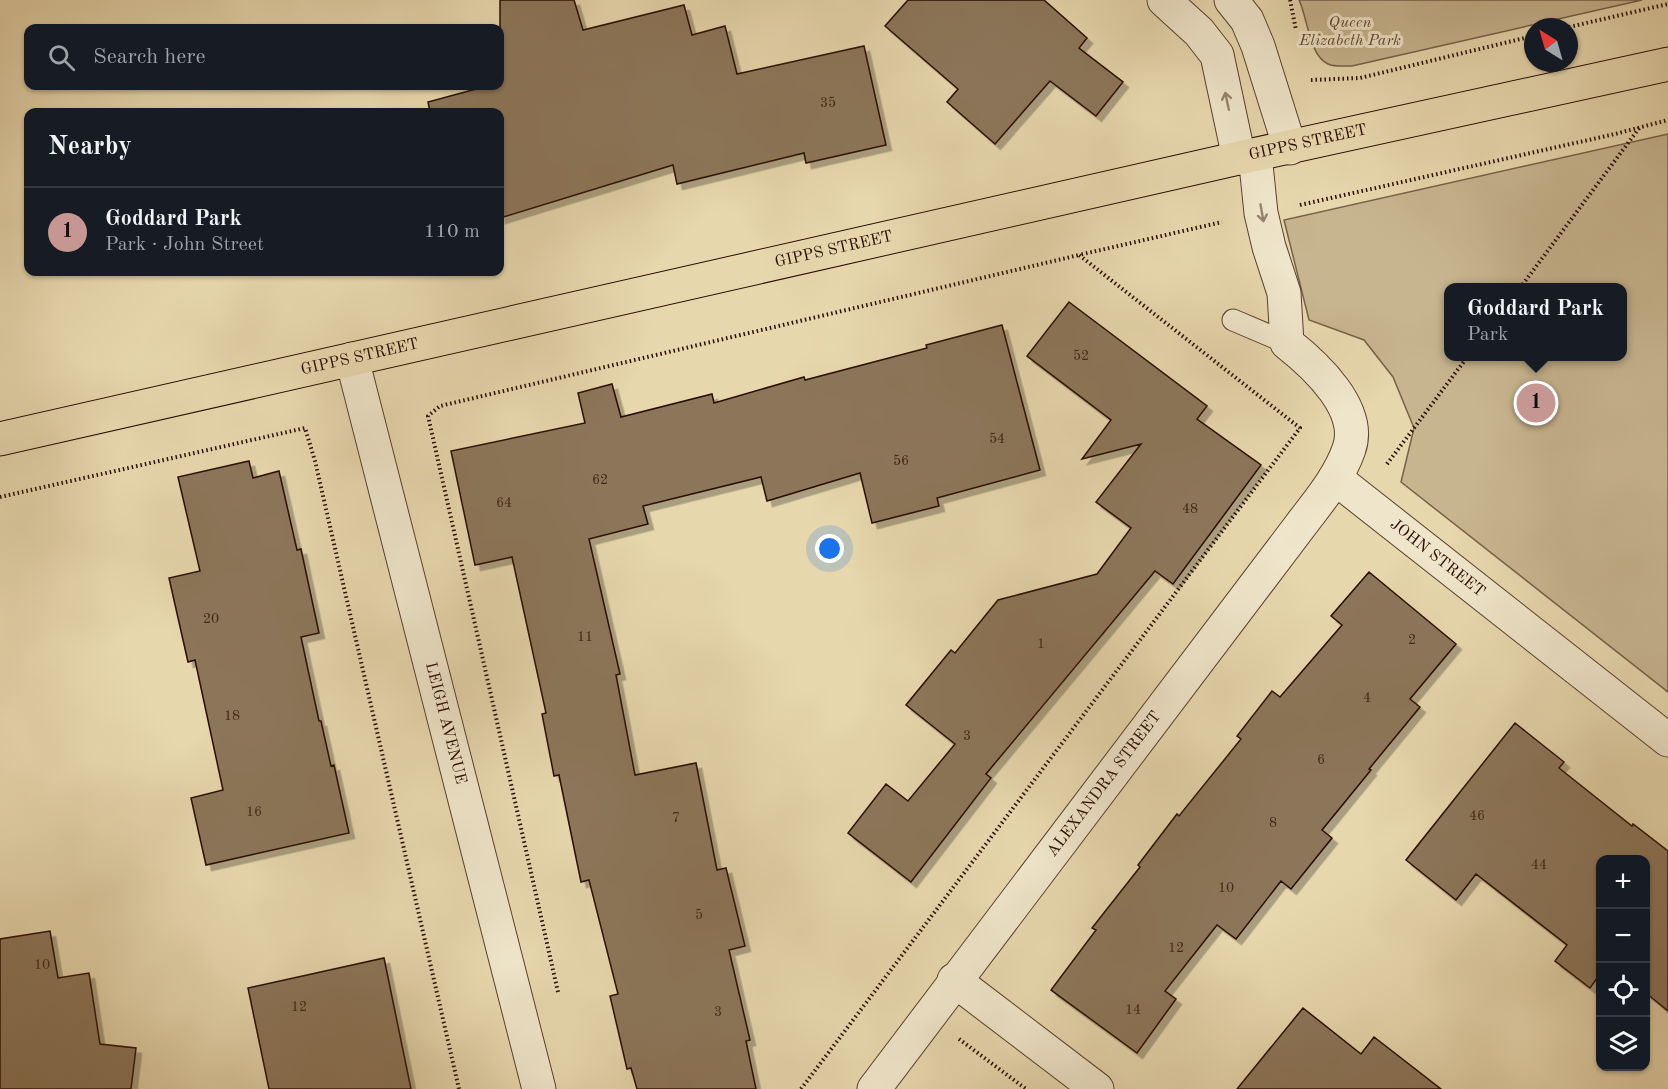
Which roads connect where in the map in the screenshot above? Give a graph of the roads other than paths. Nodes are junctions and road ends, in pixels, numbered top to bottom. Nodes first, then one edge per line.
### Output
1 (1164, 0) edge
2 (1231, 0) edge
3 (1668, 64) edge
4 (1290, 148) junction
5 (1247, 156) junction
6 (1233, 320) dead end
7 (1287, 343) junction
8 (352, 359) junction
9 (0, 439) edge
10 (1335, 478) junction
11 (1668, 740) edge
12 (954, 980) junction
13 (539, 1089) edge
14 (874, 1089) edge
15 (1097, 1089) edge

5 -> 1 street
2 - 4 street
3 - 4 main road, GIPPS STREET
4 - 5 main road, GIPPS STREET
5 -> 7 street
5 - 8 main road, GIPPS STREET
6 - 7 lane
7 - 10 street
8 - 9 main road, GIPPS STREET
8 - 13 street, LEIGH AVENUE
10 - 11 street, JOHN STREET
10 - 12 street, ALEXANDRA STREET
12 - 14 street, ALEXANDRA STREET
12 - 15 street

